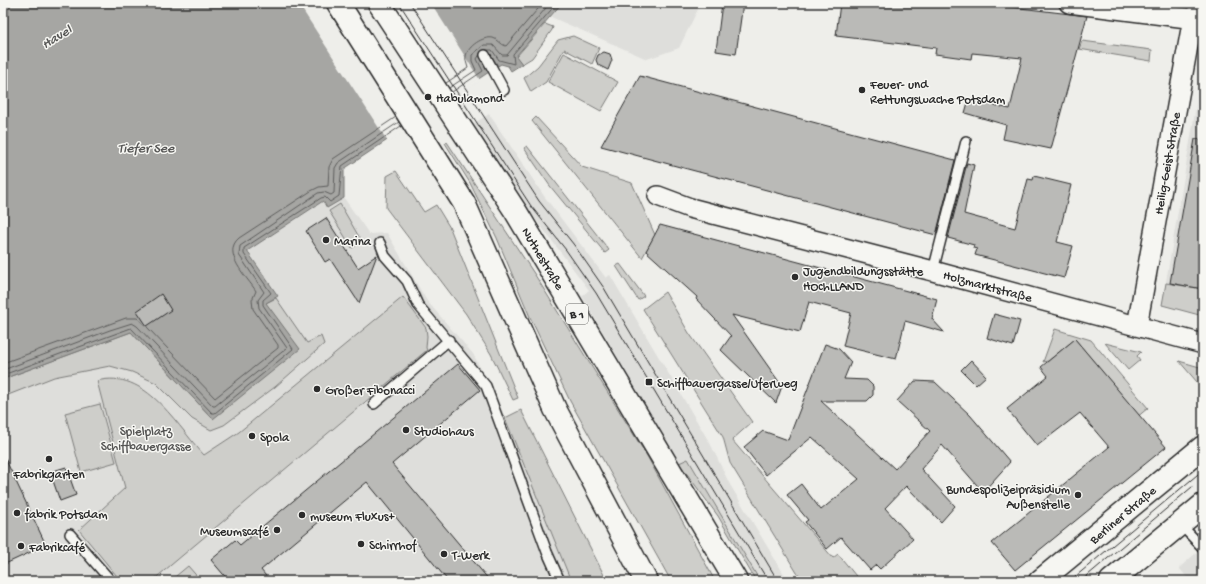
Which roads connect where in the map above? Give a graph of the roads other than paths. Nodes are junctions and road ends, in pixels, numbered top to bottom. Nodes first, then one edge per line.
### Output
1 (338, 3) edge
2 (379, 3) edge
3 (1069, 3) edge
4 (1200, 14) edge
5 (485, 56) dead end
6 (504, 90) dead end
7 (966, 141) dead end
8 (658, 196) dead end
9 (380, 243) dead end
10 (933, 271) junction
11 (1137, 326) junction
12 (449, 340) junction
13 (1203, 344) edge
14 (374, 404) dead end
15 (1203, 447) edge
16 (1203, 505) edge
17 (1180, 524) junction
18 (70, 534) dead end
19 (1203, 548) edge
20 (111, 581) edge
21 (560, 581) edge
22 (646, 581) edge
23 (736, 581) edge
24 (1040, 581) edge
25 (1110, 581) edge

1 - 22 main road
2 - 23 main road, Nuthestraße / B 1
3 - 4 street
4 - 11 street, Heilig-Geist-Straße
5 - 6 lane
7 - 10 lane
8 - 10 street, Holzmarktstraße
9 - 12 lane
10 - 11 street, Holzmarktstraße
11 - 13 street, Holzmarktstraße
12 - 14 lane
12 - 21 lane
15 - 24 main road, Berliner Straße
16 - 17 main road
17 - 19 lane
17 - 25 main road
18 - 20 lane

